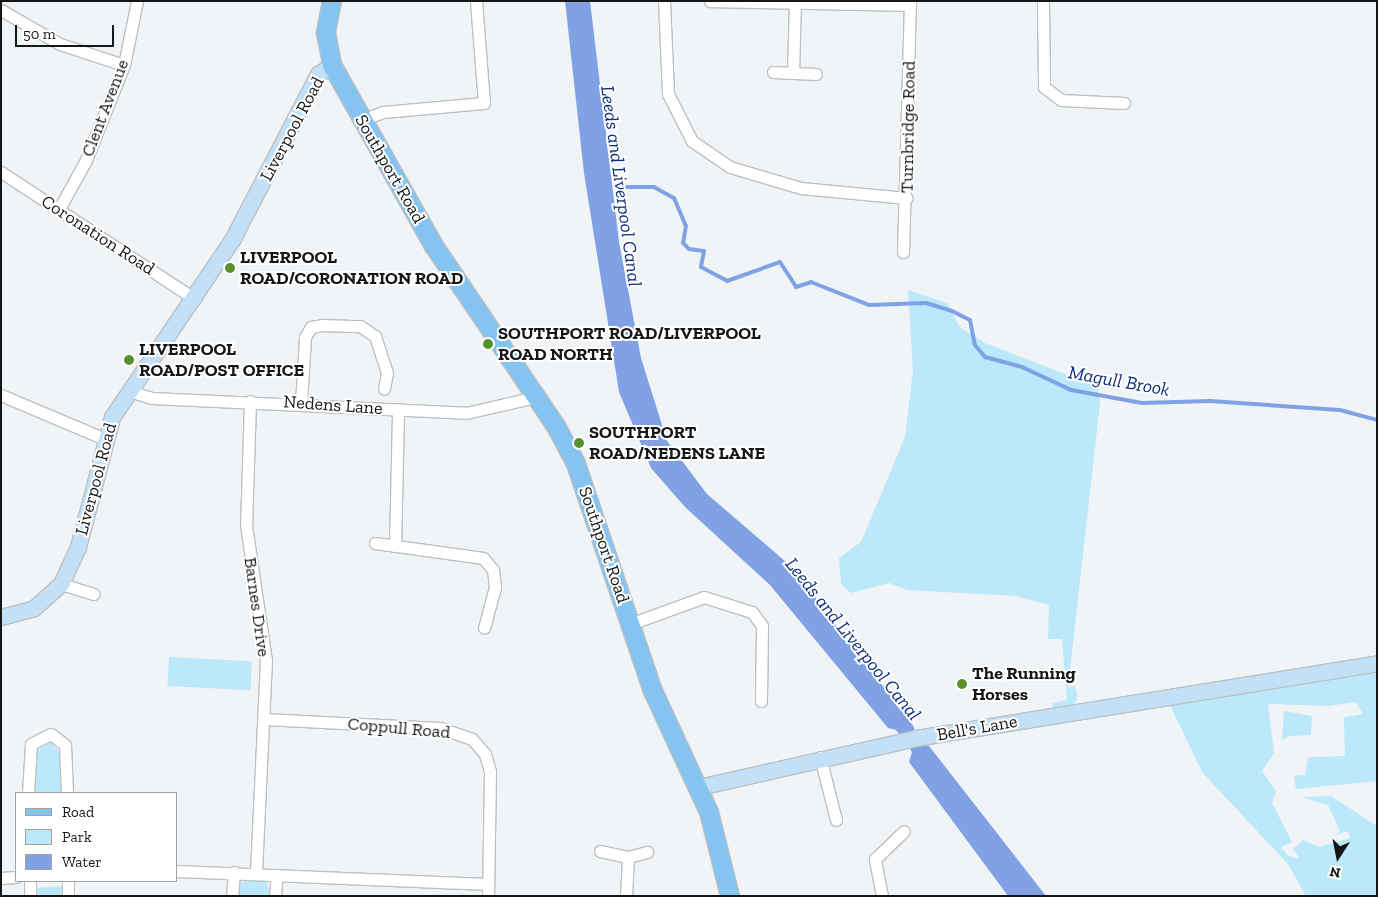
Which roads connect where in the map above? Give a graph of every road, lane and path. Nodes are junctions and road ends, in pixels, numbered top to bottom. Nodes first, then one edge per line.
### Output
1 (136, 1) edge
2 (332, 1) edge
3 (476, 1) edge
4 (664, 1) edge
5 (710, 1) edge
6 (1043, 1) edge
7 (795, 3) edge
8 (910, 3) edge
9 (1, 10) edge
10 (124, 65) junction
11 (332, 65) junction
12 (773, 72) dead end
13 (793, 73) junction
14 (816, 74) dead end
15 (1124, 103) dead end
16 (362, 120) junction
17 (3, 177) edge
18 (908, 198) junction
19 (59, 209) junction
20 (903, 252) dead end
21 (195, 299) junction
22 (384, 389) dead end
23 (128, 391) junction
24 (1, 395) edge
25 (536, 397) junction
26 (250, 401) junction
27 (301, 402) junction
28 (398, 409) junction
29 (104, 438) junction
30 (375, 544) dead end
31 (395, 546) junction
32 (61, 584) junction
33 (94, 594) dead end
34 (1, 617) edge
35 (630, 624) junction
36 (484, 628) dead end
37 (1377, 663) edge
38 (761, 701) dead end
39 (264, 719) junction
40 (820, 756) junction
41 (699, 787) junction
42 (28, 792) edge
43 (67, 792) edge
44 (836, 820) dead end
45 (904, 831) dead end
46 (600, 851) dead end
47 (647, 852) dead end
48 (628, 857) junction
49 (178, 871) edge
50 (234, 872) junction
51 (256, 873) junction
52 (277, 875) junction
53 (15, 877) edge
54 (1, 878) edge
55 (30, 882) edge
56 (68, 882) edge
57 (446, 883) junction
58 (488, 890) edge
59 (30, 896) edge
60 (68, 896) edge
61 (232, 896) edge
62 (276, 896) edge
63 (445, 896) edge
64 (626, 896) edge
65 (730, 896) edge
66 (882, 896) edge

1 - 10 street, Clent Avenue
2 - 11 main road, Southport Road
3 - 16 street
4 - 18 street
5 - 7 street
6 - 15 street
7 - 8 street
7 - 13 street
8 - 18 street, Turnbridge Road
9 - 10 street
10 - 19 street, Clent Avenue
11 - 16 main road, Southport Road
11 - 21 street, Liverpool Road
12 - 13 street
13 - 14 street
16 - 25 main road, Southport Road
17 - 19 street, Coronation Road
18 - 20 street, Turnbridge Road
19 - 21 street, Coronation Road
21 - 23 street, Liverpool Road
22 - 27 street
23 - 26 street, Nedens Lane
23 - 29 street, Liverpool Road
24 - 29 street
25 - 28 street, Nedens Lane
25 - 35 main road, Southport Road
26 - 27 street, Nedens Lane
26 - 39 street, Barnes Drive
27 - 28 street, Nedens Lane
28 - 31 street
29 - 32 street, Liverpool Road
30 - 31 street
31 - 36 street
32 - 33 street
32 - 34 street, Liverpool Road
35 - 38 street
35 - 41 main road, Southport Road
37 - 40 street, Bell's Lane
39 - 51 street, Barnes Drive
39 - 58 street, Coppull Road
40 - 41 street, Bell's Lane
40 - 44 street
41 - 65 main road, Southport Road
42 - 43 street
45 - 66 street
46 - 48 street
47 - 48 street
48 - 64 street
49 - 50 street, Coppull Road
50 - 51 street, Coppull Road
50 - 61 street
51 - 52 street, Coppull Road
52 - 57 street, Coppull Road
52 - 62 street
53 - 54 street
55 - 59 street
56 - 60 street
57 - 58 street, Coppull Road
57 - 63 street

